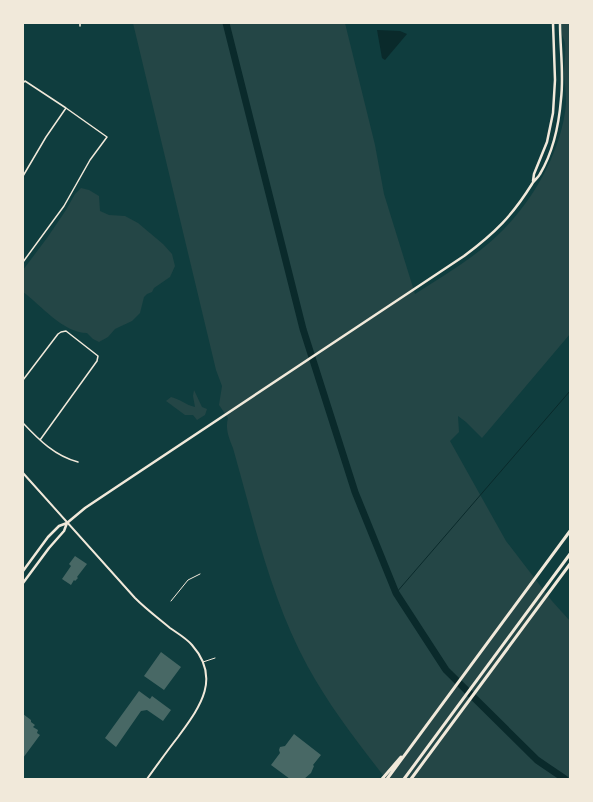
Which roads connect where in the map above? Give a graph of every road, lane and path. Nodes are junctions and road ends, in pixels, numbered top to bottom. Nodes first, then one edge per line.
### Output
1 (80, 23) edge
2 (553, 23) edge
3 (560, 23) edge
4 (80, 26) dead end
5 (23, 82) edge
6 (66, 108) junction
7 (23, 176) edge
8 (533, 182) junction
9 (23, 262) edge
10 (23, 380) edge
11 (23, 423) edge
12 (40, 440) junction
13 (78, 462) dead end
14 (23, 473) edge
15 (67, 522) junction
16 (570, 532) edge
17 (570, 554) edge
18 (570, 564) edge
19 (23, 570) edge
20 (200, 574) dead end
21 (23, 583) edge
22 (171, 601) dead end
23 (215, 658) dead end
24 (202, 662) junction
25 (413, 744) junction
26 (147, 779) edge
27 (382, 779) edge
28 (387, 779) edge
29 (404, 779) edge
30 (411, 779) edge

1 - 4 street
2 - 8 main road
3 - 8 main road
5 - 6 street
6 - 7 street
6 - 9 street
8 - 15 main road
10 - 12 street
11 - 12 street
12 - 13 street
14 - 15 street
15 - 19 main road
15 - 21 main road
15 - 24 street
16 - 25 highway
17 - 29 highway
18 - 30 highway
20 - 22 lane
23 - 24 lane
24 - 26 street
25 - 27 highway
25 - 28 highway

